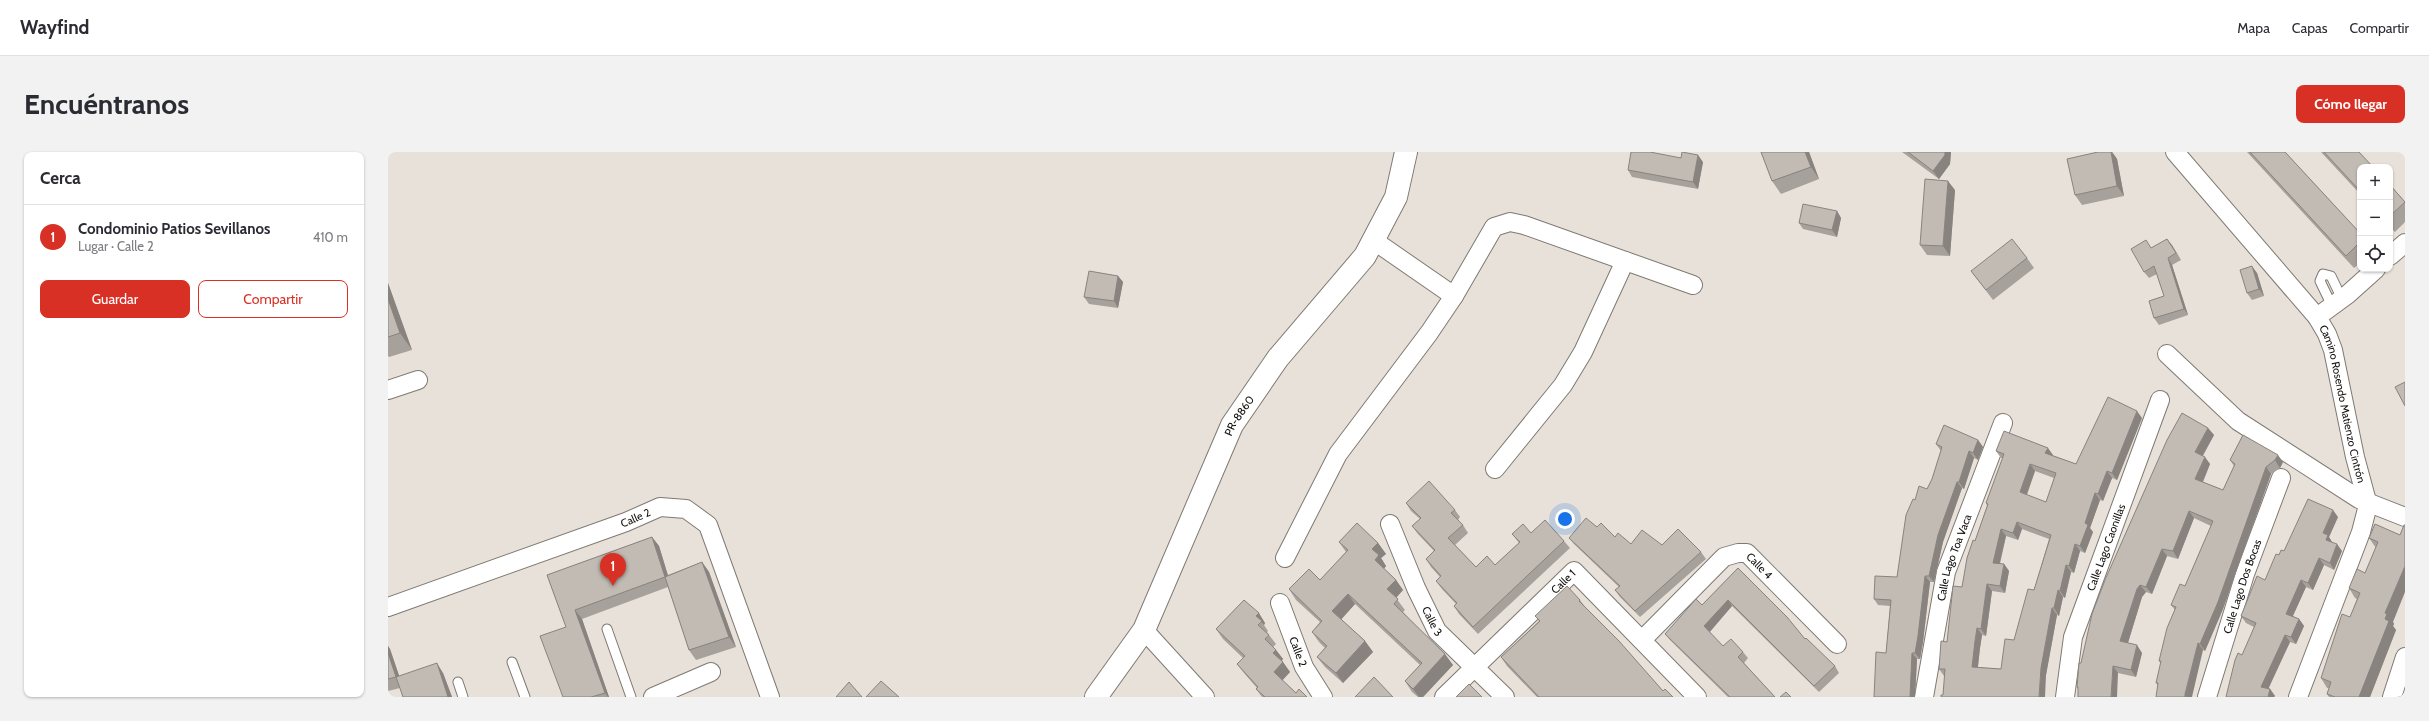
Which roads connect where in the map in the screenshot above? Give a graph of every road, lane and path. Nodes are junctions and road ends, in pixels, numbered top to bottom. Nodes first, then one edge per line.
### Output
1 (1406, 152) edge
2 (2175, 152) edge
3 (1373, 240) junction
4 (2405, 243) edge
5 (2393, 253) edge
6 (1625, 261) junction
7 (2373, 272) edge
8 (1693, 285) dead end
9 (1454, 296) junction
10 (2317, 317) junction
11 (2167, 354) dead end
12 (418, 380) dead end
13 (388, 390) edge
14 (2160, 400) dead end
15 (2003, 424) dead end
16 (1495, 469) dead end
17 (2281, 478) dead end
18 (2368, 505) junction
19 (2405, 517) edge
20 (1390, 524) dead end
21 (1285, 558) dead end
22 (1280, 603) dead end
23 (388, 607) edge
24 (607, 628) dead end
25 (1144, 630) junction
26 (1642, 640) junction
27 (1837, 644) dead end
28 (2405, 657) edge
29 (512, 662) dead end
30 (1475, 666) junction
31 (711, 672) dead end
32 (458, 682) dead end
33 (463, 697) edge
34 (525, 697) edge
35 (631, 697) edge
36 (653, 697) edge
37 (770, 697) edge
38 (1096, 697) edge
39 (1205, 697) edge
40 (1323, 697) edge
41 (1444, 697) edge
42 (1505, 697) edge
43 (1697, 697) edge
44 (1924, 697) edge
45 (2066, 697) edge
46 (2207, 697) edge
47 (2298, 697) edge
48 (2392, 697) edge

1 - 3 street, PR-8860 / PR-8860
2 - 10 street, Camino Rosendo Matienzo Cintrón
3 - 9 street
3 - 25 street, PR-8860 / PR-8860
4 - 5 street
6 - 8 street
6 - 9 street
6 - 16 street
7 - 10 street
9 - 21 street
10 - 18 street, Camino Rosendo Matienzo Cintrón
11 - 18 street
12 - 13 street
14 - 45 street, Calle Lago Caonillas
15 - 44 street, Calle Lago Toa Vaca
17 - 46 street, Calle Lago Dos Bocas
18 - 19 street
18 - 47 street, Camino Rosendo Matienzo Cintrón
20 - 30 street, Calle 3
22 - 40 street, Calle 2
23 - 37 street, Calle 2
24 - 35 lane
25 - 38 street, PR-8860 / PR-8860
25 - 39 street
26 - 27 street, Calle 4
26 - 30 street, Calle 1
26 - 43 street, Calle 1
28 - 48 street
29 - 34 lane
30 - 41 street, Calle 1
30 - 42 street, Calle 3
31 - 36 street
32 - 33 lane

